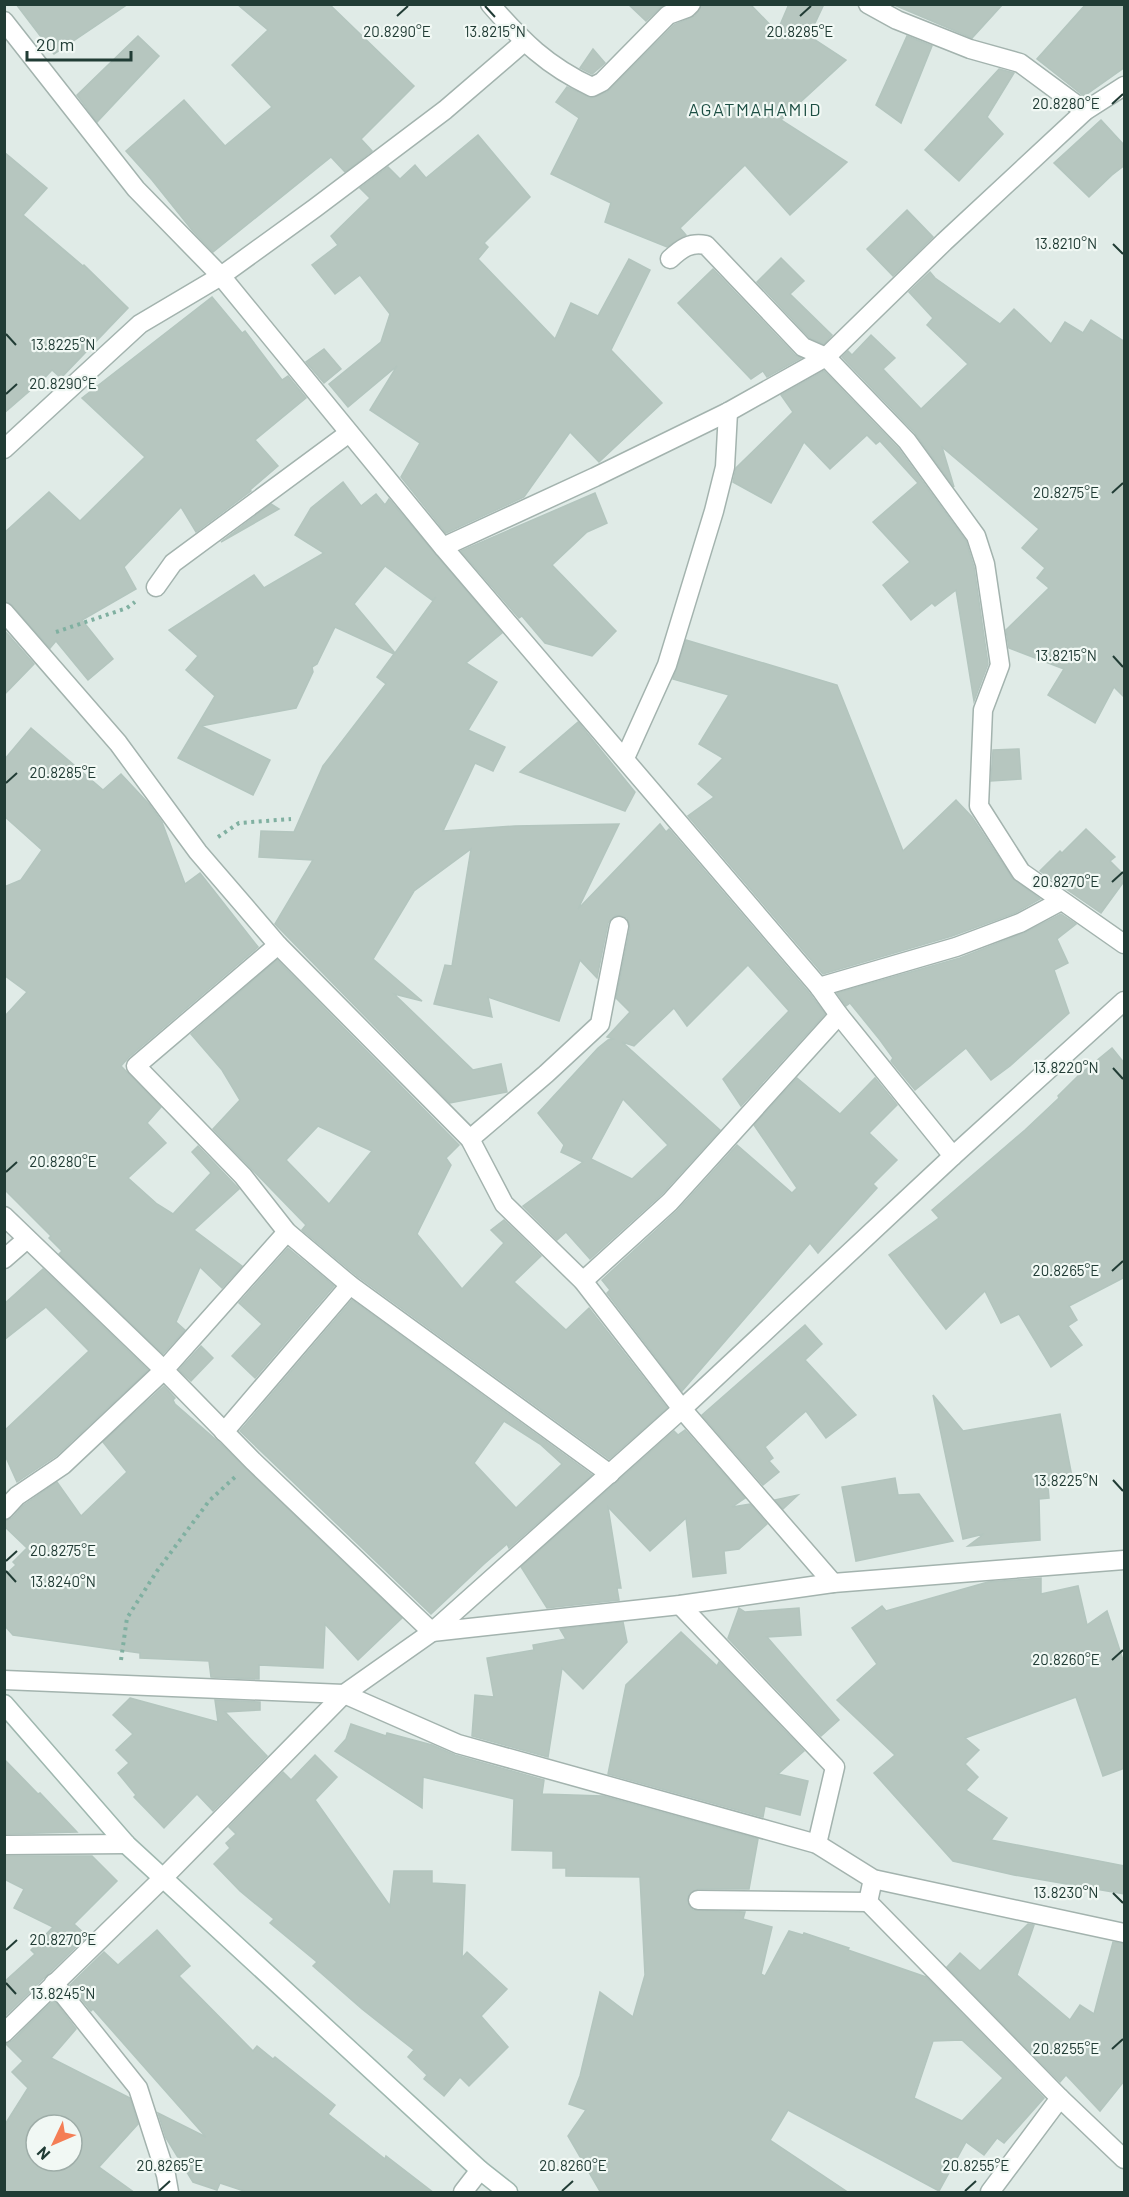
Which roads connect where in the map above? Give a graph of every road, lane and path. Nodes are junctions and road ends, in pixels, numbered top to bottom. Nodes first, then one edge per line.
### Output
1 (490, 4) edge
2 (691, 4) edge
3 (868, 4) edge
4 (4, 21) edge
5 (524, 42) junction
6 (1125, 86) edge
7 (1085, 111) junction
8 (670, 259) dead end
9 (221, 276) junction
10 (826, 357) junction
11 (728, 412) junction
12 (350, 433) junction
13 (4, 448) edge
14 (443, 547) junction
15 (156, 587) joint
16 (4, 612) edge
17 (29, 641) junction
18 (625, 758) junction
19 (291, 819) dead end
20 (198, 852) junction
21 (1061, 901) junction
22 (619, 926) dead end
23 (1125, 944) edge
24 (278, 945) junction
25 (819, 987) junction
26 (1125, 1001) edge
27 (839, 1015) junction
28 (470, 1139) junction
29 (953, 1156) junction
30 (4, 1216) edge
31 (287, 1232) junction
32 (27, 1239) junction
33 (4, 1259) edge
34 (583, 1281) junction
35 (350, 1285) junction
36 (164, 1370) junction
37 (682, 1410) junction
38 (224, 1432) junction
39 (253, 1461) junction
40 (610, 1474) junction
41 (4, 1510) edge
42 (1125, 1560) edge
43 (833, 1582) junction
44 (680, 1605) junction
45 (432, 1632) junction
46 (4, 1680) edge
47 (117, 1685) junction
48 (344, 1694) junction
49 (4, 1704) edge
50 (126, 1844) junction
51 (817, 1844) junction
52 (4, 1845) edge
53 (162, 1879) junction
54 (873, 1879) junction
55 (698, 1900) dead end
56 (868, 1902) junction
57 (1125, 1933) edge
58 (54, 1983) junction
59 (4, 2034) edge
60 (1060, 2098) junction
61 (1125, 2159) edge
62 (480, 2170) junction
63 (169, 2193) edge
64 (463, 2193) edge
65 (508, 2193) edge
66 (990, 2193) edge

1 - 5 street
2 - 5 street
3 - 7 street
4 - 9 street
5 - 9 street
6 - 7 street
7 - 10 street
8 - 10 street
9 - 12 street
9 - 13 street
10 - 11 street
10 - 21 street
11 - 14 street
11 - 18 street
12 - 14 street
12 - 15 street
14 - 18 street
15 - 17 path
16 - 17 street
17 - 20 street
18 - 25 street
19 - 20 path
20 - 24 street
21 - 23 street
21 - 25 street
22 - 28 street
24 - 28 street
24 - 31 street
25 - 27 street
26 - 29 street
27 - 29 street
27 - 34 street
28 - 34 street
29 - 37 street
30 - 32 street
31 - 35 street
31 - 36 street
32 - 33 street
32 - 36 street
34 - 37 street
35 - 38 street
35 - 40 street
36 - 38 street
36 - 41 street
37 - 40 street
37 - 43 street
38 - 39 street
39 - 45 street
39 - 47 path
40 - 45 street
42 - 43 street
43 - 44 street
44 - 45 street
44 - 51 street
45 - 48 street
46 - 47 street
47 - 48 street
48 - 51 street
48 - 53 street
49 - 50 street
50 - 52 street
50 - 53 street
51 - 54 street
53 - 58 street
53 - 62 street
54 - 56 street
54 - 57 street
55 - 56 street
56 - 60 street
58 - 59 street
58 - 63 street
60 - 61 street
60 - 66 street
62 - 64 street
62 - 65 street

